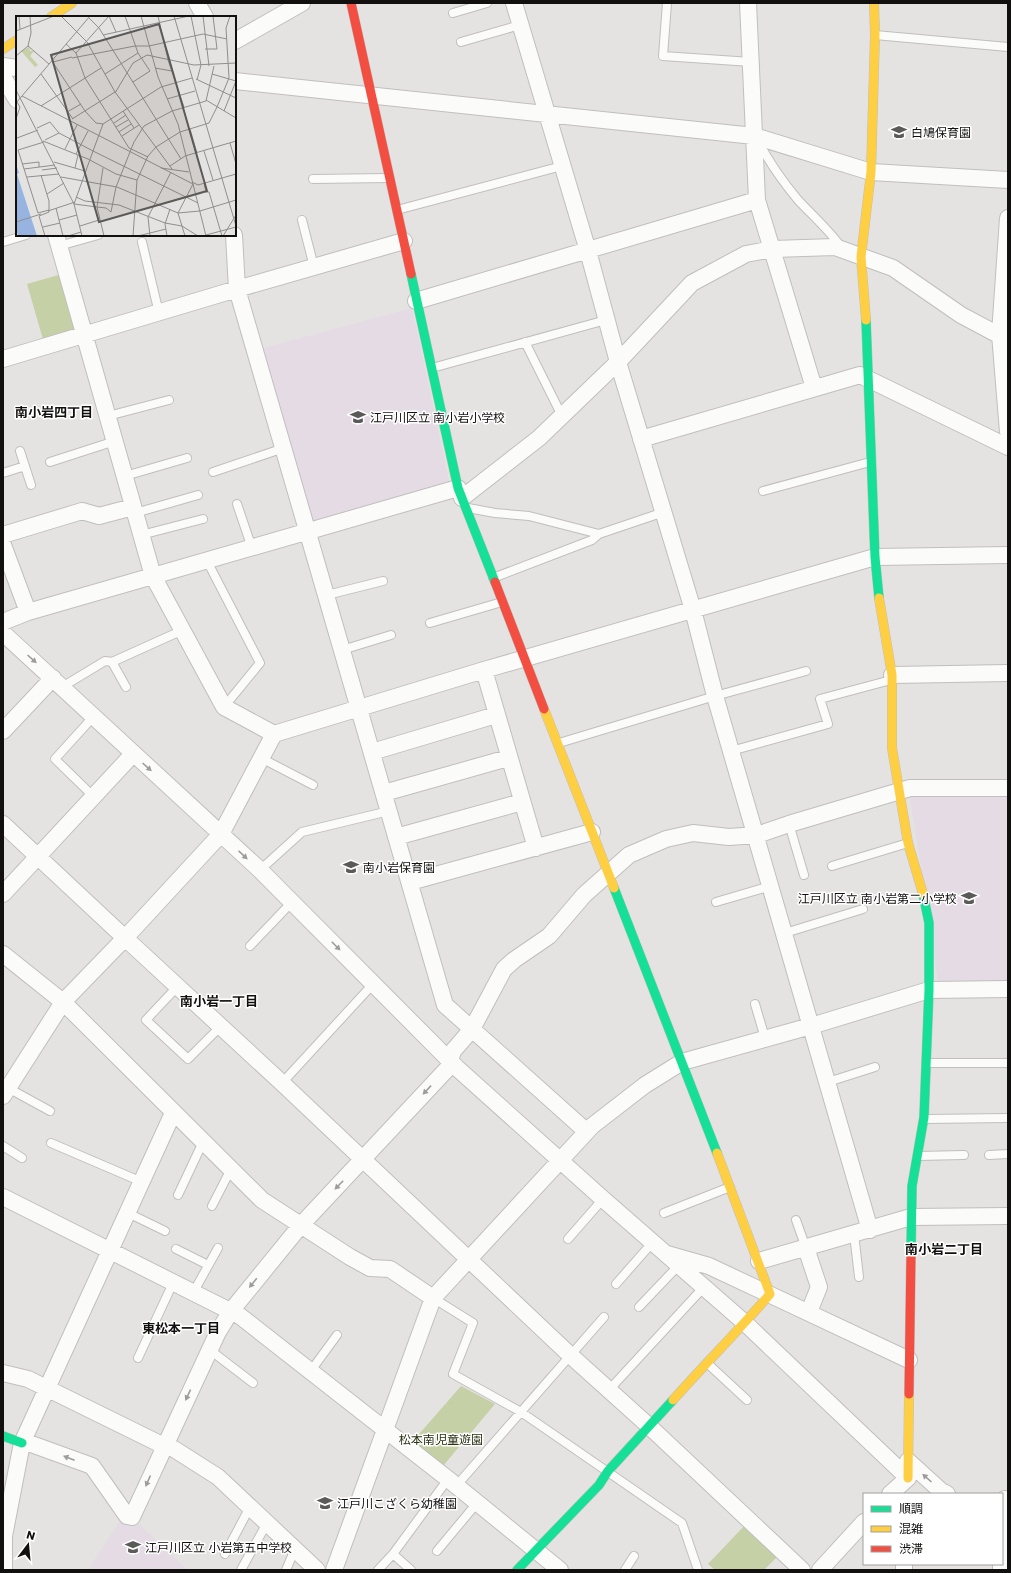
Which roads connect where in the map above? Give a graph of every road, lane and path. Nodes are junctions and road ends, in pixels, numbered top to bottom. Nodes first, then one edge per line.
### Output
1 (72, 3) edge
2 (197, 3) edge
3 (352, 3) edge
4 (487, 3) edge
5 (514, 3) edge
6 (667, 3) edge
7 (748, 3) edge
8 (874, 3) edge
9 (297, 4) edge
10 (453, 13) dead end
11 (52, 16) edge
12 (204, 16) edge
13 (520, 25) junction
14 (875, 35) junction
15 (236, 40) edge
16 (16, 41) edge
17 (462, 42) dead end
18 (1008, 47) edge
19 (3, 49) edge
20 (751, 62) junction
21 (3, 66) edge
22 (16, 68) edge
23 (3, 77) edge
24 (236, 81) edge
25 (371, 95) junction
26 (16, 98) edge
27 (547, 114) junction
28 (754, 136) junction
29 (562, 166) junction
30 (871, 172) junction
31 (390, 178) junction
32 (313, 179) dead end
33 (1008, 180) edge
34 (757, 200) junction
35 (397, 210) junction
36 (1008, 218) edge
37 (302, 220) dead end
38 (23, 236) edge
39 (91, 236) edge
40 (234, 236) edge
41 (57, 241) edge
42 (404, 241) junction
43 (3, 242) edge
44 (142, 242) dead end
45 (773, 249) junction
46 (588, 251) junction
47 (844, 251) junction
48 (861, 257) junction
49 (314, 267) junction
50 (237, 289) junction
51 (416, 301) junction
52 (159, 313) junction
53 (606, 320) junction
54 (84, 336) junction
55 (1004, 337) edge
56 (525, 342) junction
57 (3, 359) edge
58 (618, 362) junction
59 (431, 369) junction
60 (868, 379) junction
61 (814, 388) junction
62 (169, 400) dead end
63 (108, 416) junction
64 (562, 416) junction
65 (1008, 432) edge
66 (642, 438) junction
67 (115, 441) junction
68 (1008, 447) edge
69 (284, 448) junction
70 (20, 451) dead end
71 (187, 458) dead end
72 (50, 462) dead end
73 (870, 462) junction
74 (25, 466) junction
75 (212, 472) dead end
76 (3, 473) edge
77 (125, 476) junction
78 (31, 485) dead end
79 (763, 491) dead end
80 (198, 495) dead end
81 (462, 498) junction
82 (237, 504) dead end
83 (134, 510) junction
84 (664, 512) junction
85 (203, 519) dead end
86 (309, 532) junction
87 (599, 534) junction
88 (3, 535) edge
89 (141, 535) junction
90 (3, 545) edge
91 (252, 548) junction
92 (1008, 555) edge
93 (875, 557) junction
94 (207, 561) junction
95 (153, 576) junction
96 (493, 578) junction
97 (383, 581) dead end
98 (327, 596) junction
99 (502, 602) junction
100 (694, 610) junction
101 (28, 612) junction
102 (3, 622) edge
103 (430, 623) dead end
104 (183, 630) junction
105 (3, 633) edge
106 (391, 635) dead end
107 (342, 650) junction
108 (525, 659) junction
109 (112, 662) junction
110 (484, 670) junction
111 (806, 672) dead end
112 (1008, 674) edge
113 (892, 678) junction
114 (57, 683) junction
115 (126, 687) dead end
116 (715, 696) junction
117 (224, 707) junction
118 (359, 708) junction
119 (496, 715) junction
120 (94, 716) junction
121 (3, 731) edge
122 (274, 734) junction
123 (558, 743) junction
124 (731, 751) junction
125 (372, 752) junction
126 (133, 754) junction
127 (260, 758) junction
128 (508, 758) junction
129 (313, 785) dead end
130 (1008, 788) edge
131 (899, 791) junction
132 (384, 793) junction
133 (93, 796) junction
134 (522, 802) junction
135 (389, 811) junction
136 (3, 824) edge
137 (789, 824) junction
138 (592, 832) junction
139 (221, 834) junction
140 (757, 835) junction
141 (396, 837) junction
142 (908, 843) junction
143 (536, 848) junction
144 (38, 856) junction
145 (832, 866) dead end
146 (260, 870) junction
147 (608, 874) junction
148 (804, 876) dead end
149 (410, 882) junction
150 (771, 886) junction
151 (3, 894) edge
152 (292, 902) junction
153 (716, 902) dead end
154 (863, 909) dead end
155 (785, 933) junction
156 (124, 938) junction
157 (250, 946) dead end
158 (3, 954) edge
159 (374, 983) junction
160 (178, 986) junction
161 (1008, 989) edge
162 (929, 990) junction
163 (63, 1002) junction
164 (755, 1004) dead end
165 (221, 1026) junction
166 (811, 1026) junction
167 (472, 1029) junction
168 (765, 1038) junction
169 (450, 1060) junction
170 (682, 1062) junction
171 (926, 1063) junction
172 (1008, 1063) edge
173 (875, 1068) dead end
174 (828, 1082) junction
175 (282, 1083) junction
176 (5, 1092) edge
177 (50, 1111) dead end
178 (173, 1113) junction
179 (1008, 1118) edge
180 (924, 1119) junction
181 (586, 1131) junction
182 (203, 1142) junction
183 (51, 1144) dead end
184 (3, 1146) edge
185 (989, 1154) dead end
186 (1008, 1154) edge
187 (964, 1155) dead end
188 (918, 1156) junction
189 (22, 1158) dead end
190 (363, 1160) junction
191 (560, 1160) junction
192 (231, 1169) junction
193 (142, 1182) junction
194 (730, 1187) junction
195 (178, 1195) dead end
196 (3, 1197) edge
197 (602, 1199) junction
198 (212, 1206) dead end
199 (128, 1213) junction
200 (664, 1213) dead end
201 (1008, 1216) edge
202 (911, 1217) junction
203 (796, 1220) dead end
204 (300, 1225) junction
205 (870, 1230) junction
206 (165, 1231) dead end
207 (854, 1234) junction
208 (568, 1239) dead end
209 (176, 1248) dead end
210 (218, 1248) dead end
211 (658, 1248) junction
212 (806, 1248) junction
213 (111, 1250) junction
214 (468, 1258) junction
215 (759, 1261) junction
216 (208, 1264) junction
217 (678, 1266) junction
218 (859, 1276) dead end
219 (174, 1283) junction
220 (616, 1284) dead end
221 (703, 1288) junction
222 (193, 1293) junction
223 (770, 1294) junction
224 (432, 1298) junction
225 (639, 1307) dead end
226 (231, 1311) junction
227 (809, 1312) junction
228 (604, 1317) dead end
229 (745, 1323) junction
230 (337, 1336) dead end
231 (210, 1350) junction
232 (570, 1355) junction
233 (138, 1358) dead end
234 (909, 1360) junction
235 (706, 1362) junction
236 (310, 1372) junction
237 (3, 1373) edge
238 (253, 1382) dead end
239 (47, 1389) junction
240 (608, 1391) junction
241 (747, 1400) dead end
242 (520, 1412) junction
243 (650, 1427) junction
244 (386, 1431) junction
245 (3, 1436) edge
246 (23, 1442) junction
247 (164, 1445) junction
248 (908, 1461) junction
249 (608, 1471) junction
250 (908, 1478) junction
251 (452, 1482) junction
252 (891, 1493) edge
253 (906, 1493) edge
254 (945, 1493) edge
255 (1005, 1499) edge
256 (477, 1503) junction
257 (250, 1507) junction
258 (267, 1523) junction
259 (863, 1523) edge
260 (1003, 1536) edge
261 (295, 1549) junction
262 (535, 1550) junction
263 (437, 1551) dead end
264 (225, 1554) dead end
265 (393, 1554) junction
266 (634, 1556) dead end
267 (3, 1558) edge
268 (4, 1570) edge
269 (241, 1570) edge
270 (286, 1570) edge
271 (317, 1570) edge
272 (334, 1570) edge
273 (378, 1570) edge
274 (411, 1570) edge
275 (517, 1570) edge
276 (560, 1570) edge
277 (624, 1570) edge
278 (698, 1570) edge
279 (802, 1570) edge
280 (820, 1570) edge

1 - 11 main road
2 - 12 street
3 - 25 main road
4 - 10 lane
5 - 13 street
6 - 20 lane
7 - 20 street
8 - 14 main road
9 - 15 street
13 - 17 lane
13 - 27 street
14 - 18 lane
14 - 30 main road
16 - 19 main road
20 - 28 street
21 - 22 street
23 - 26 street
24 - 25 street
25 - 27 street
25 - 31 main road
27 - 28 street
27 - 29 street
28 - 30 street
28 - 34 street
28 - 47 lane
29 - 35 lane
29 - 46 street
30 - 33 street
30 - 48 main road
31 - 32 lane
31 - 35 main road
34 - 45 street
34 - 46 street
35 - 42 main road
36 - 55 street
37 - 49 lane
38 - 43 lane
39 - 41 lane
40 - 50 street
41 - 54 street
42 - 49 street
42 - 51 main road
44 - 52 lane
45 - 47 street
45 - 58 street
45 - 61 street
46 - 51 street
46 - 53 street
47 - 48 street
48 - 55 street
48 - 60 main road
49 - 50 street
50 - 52 street
50 - 69 street
51 - 59 main road
52 - 54 street
53 - 56 lane
53 - 58 street
54 - 57 street
54 - 63 street
55 - 65 street
56 - 59 lane
56 - 64 lane
58 - 64 street
58 - 66 street
59 - 81 main road
60 - 61 street
60 - 68 street
60 - 73 main road
61 - 66 street
62 - 63 lane
63 - 67 street
64 - 81 street
66 - 84 street
67 - 72 lane
67 - 77 street
69 - 75 lane
69 - 86 street
70 - 74 lane
71 - 77 lane
73 - 79 lane
73 - 93 main road
74 - 76 lane
74 - 78 lane
77 - 83 street
80 - 83 lane
81 - 86 street
81 - 87 lane
81 - 96 main road
82 - 91 lane
83 - 88 street
83 - 89 street
84 - 87 lane
84 - 100 street
85 - 89 lane
86 - 91 street
86 - 98 street
87 - 96 lane
89 - 95 street
90 - 101 street
91 - 94 street
92 - 93 street
93 - 100 street
93 - 113 main road
94 - 95 street
94 - 117 lane
95 - 101 street
95 - 104 street
96 - 99 main road
97 - 98 lane
98 - 107 street
99 - 103 lane
99 - 108 main road
100 - 108 street
100 - 116 street
101 - 102 street
104 - 109 lane
104 - 117 street
105 -> 114 street
106 - 107 lane
107 - 118 street
108 - 110 street
108 - 123 main road
109 - 114 lane
109 - 115 lane
110 - 118 street
110 - 119 street
111 - 116 lane
112 - 113 street
113 - 124 lane
113 - 131 main road
114 - 120 street
114 - 121 street
116 - 123 lane
116 - 124 street
117 - 122 street
118 - 122 street
118 - 125 street
119 - 125 street
119 - 128 street
120 - 126 street
120 - 133 lane
122 - 127 street
123 - 138 main road
124 - 140 street
125 - 132 street
126 - 133 street
126 -> 139 street
127 - 129 lane
127 - 139 street
128 - 132 street
128 - 134 street
130 - 131 street
131 - 137 street
131 - 142 main road
132 - 135 street
133 - 144 street
134 - 141 street
134 - 143 street
135 - 141 street
135 - 146 lane
136 - 144 street
137 - 140 street
137 - 148 lane
138 - 143 street
138 - 147 main road
139 -> 146 street
139 - 156 street
140 - 147 street
140 - 150 street
141 - 149 street
142 - 145 lane
142 - 162 main road
143 - 149 street
144 - 151 street
144 - 156 street
146 - 152 street
147 - 167 street
147 - 170 main road
149 - 167 street
150 - 153 lane
150 - 155 street
152 - 157 lane
152 -> 159 street
154 - 155 lane
155 - 166 street
156 - 160 street
156 - 163 street
158 - 163 street
159 - 169 street
159 - 175 lane
160 - 165 street
160 - 165 lane
161 - 162 street
162 - 166 street
162 - 171 main road
163 - 176 street
163 - 178 street
164 - 168 lane
165 - 175 street
166 - 168 street
166 - 174 street
167 - 169 street
167 - 181 street
168 - 170 street
169 -> 190 street
169 - 191 street
170 - 181 street
170 - 194 main road
171 - 172 lane
171 - 180 main road
173 - 174 lane
174 - 205 street
175 - 190 street
176 - 177 lane
178 - 182 street
178 - 193 street
179 - 180 lane
180 - 188 main road
181 - 191 street
182 - 192 street
182 - 195 lane
183 - 193 lane
184 - 189 lane
185 - 186 lane
187 - 188 lane
188 - 202 main road
190 -> 204 street
190 - 214 street
191 - 197 street
191 - 214 street
192 - 198 lane
192 - 204 street
193 - 199 street
194 - 200 lane
194 - 215 main road
196 - 213 street
197 - 208 lane
197 - 211 street
199 - 206 lane
199 - 213 street
201 - 202 street
202 - 205 street
202 - 234 main road
203 - 212 lane
204 - 224 street
204 -> 226 street
205 - 207 street
207 - 212 street
207 - 218 lane
209 - 216 lane
210 - 216 lane
211 - 217 street
211 - 220 lane
211 - 223 street
212 - 215 street
212 - 227 street
213 - 219 street
213 - 239 street
214 - 224 street
214 - 232 street
215 - 223 main road
216 - 222 lane
217 - 221 street
217 - 225 lane
219 - 222 street
219 - 233 lane
221 - 229 street
221 - 240 lane
222 - 226 street
223 - 227 street
223 - 229 main road
224 - 242 lane
224 - 244 street
226 - 231 street
226 - 236 street
227 - 234 street
228 - 232 lane
229 - 235 main road
229 - 250 street
230 - 236 lane
231 - 238 lane
231 -> 247 street
232 - 240 street
232 - 242 lane
234 - 248 main road
235 - 241 lane
235 - 243 main road
236 - 244 street
237 - 239 street
239 - 246 street
239 - 247 street
240 - 243 street
242 - 249 lane
242 - 251 lane
243 - 249 main road
243 - 279 street
244 - 251 street
244 - 272 street
245 - 246 main road
247 -> 246 street
246 - 267 street
247 - 257 street
248 - 250 main road
254 -> 248 street
249 - 262 main road
249 - 278 lane
250 - 252 street
250 - 253 street
251 - 256 street
251 - 265 lane
255 - 260 street
256 - 262 street
256 - 263 lane
257 - 258 street
257 - 264 lane
258 - 261 street
258 - 269 lane
259 - 280 street
261 - 270 lane
261 - 271 street
262 - 275 main road
262 - 276 street
265 - 273 lane
265 - 274 lane
266 - 277 lane
267 - 268 street

